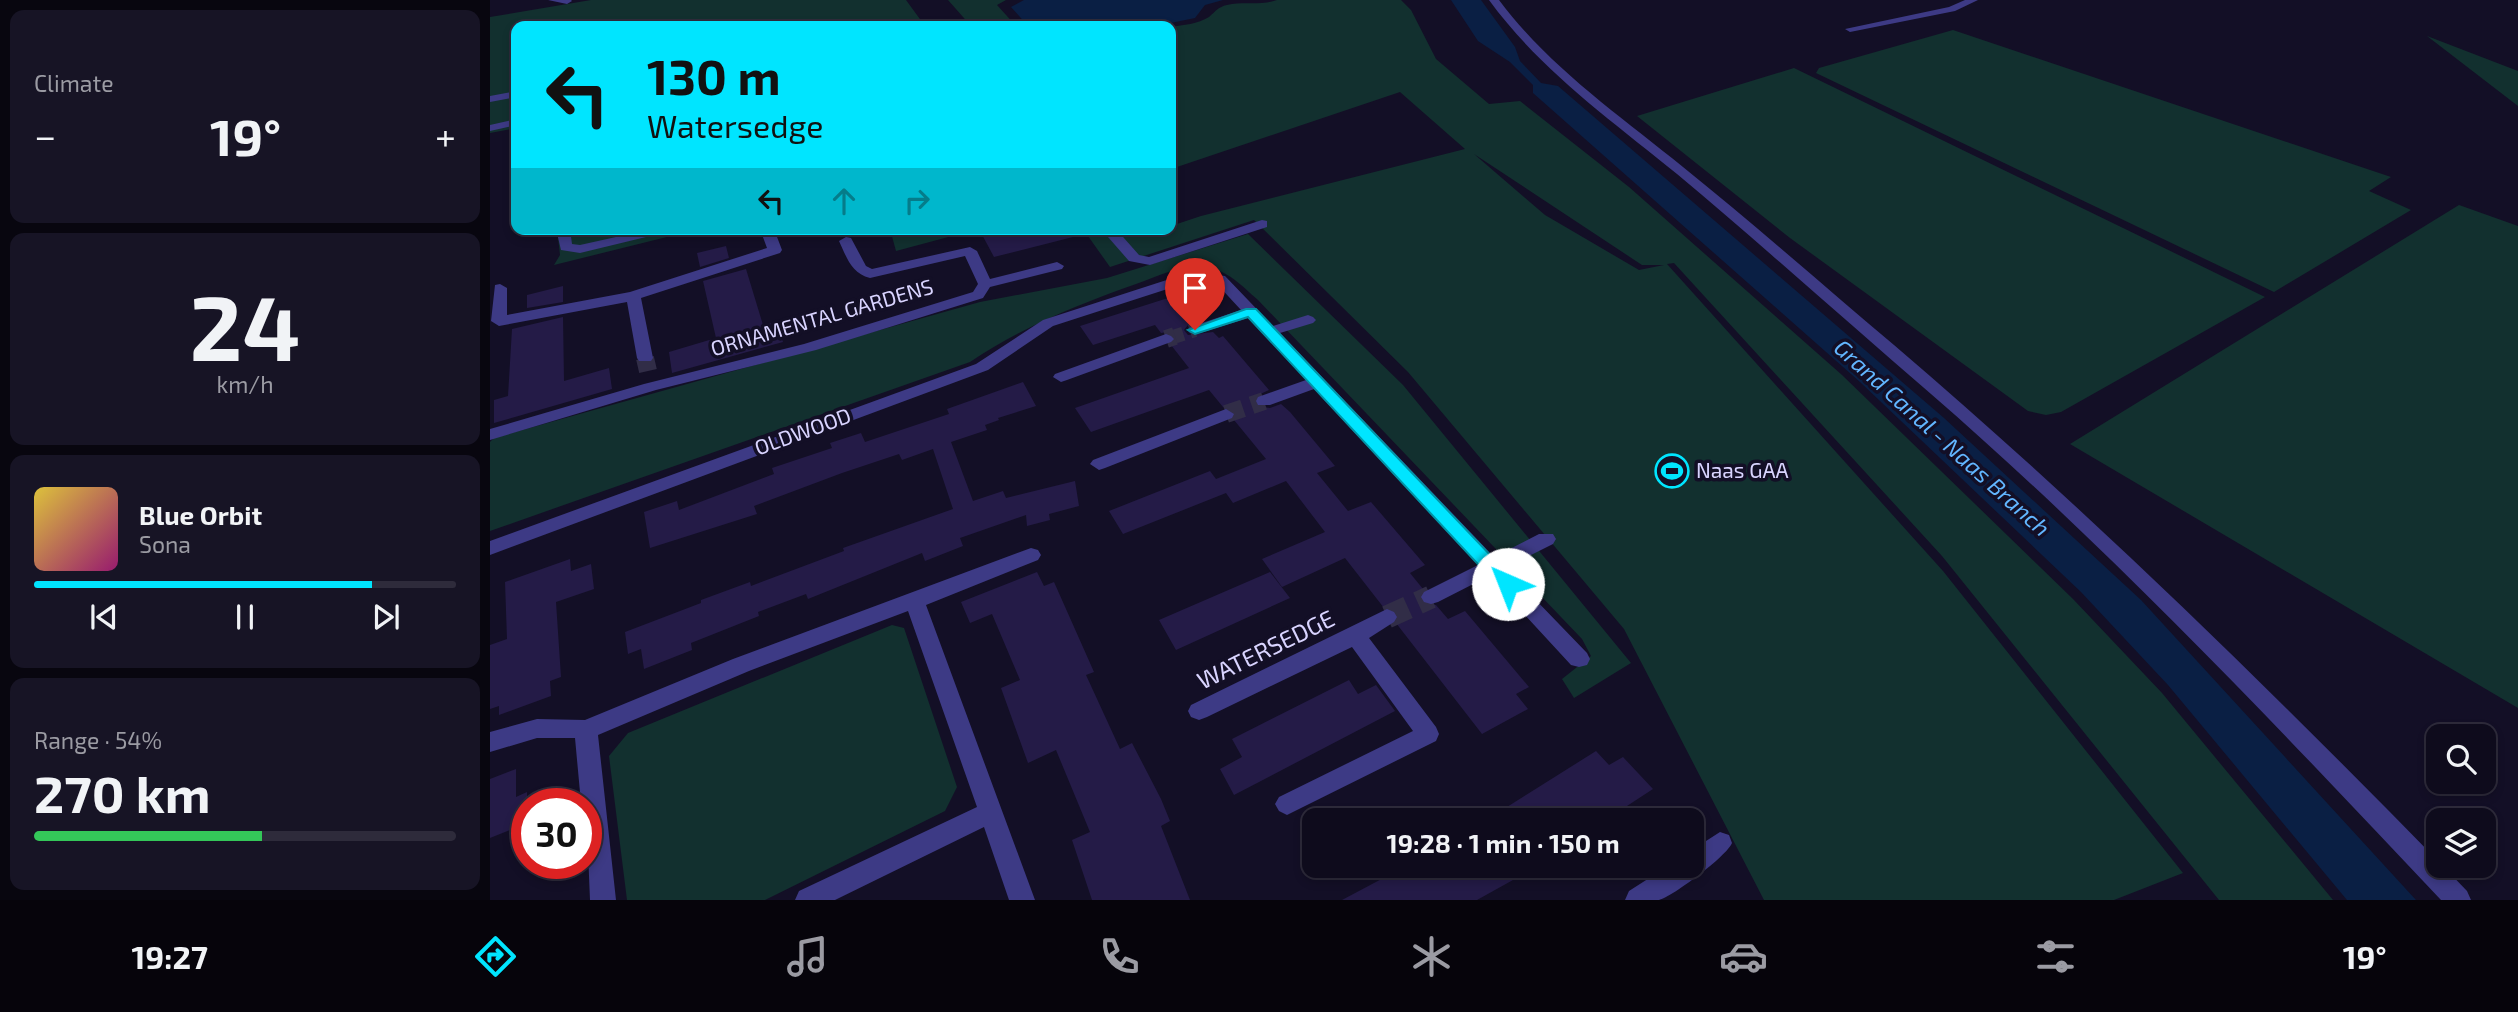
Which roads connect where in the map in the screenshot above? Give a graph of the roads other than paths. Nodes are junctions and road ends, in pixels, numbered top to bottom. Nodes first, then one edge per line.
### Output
1 (553, 0) edge
2 (1494, 0) edge
3 (1973, 0) edge
4 (568, 1) edge
5 (1957, 2) edge
6 (1850, 29) dead end
7 (511, 95) edge
8 (490, 99) edge
9 (511, 123) edge
10 (490, 128) edge
11 (1262, 224) dead end
12 (564, 235) edge
13 (644, 235) edge
14 (769, 235) edge
15 (1113, 235) edge
16 (846, 242) dead end
17 (1057, 266) dead end
18 (985, 285) junction
19 (500, 288) dead end
20 (633, 296) junction
21 (1251, 312) junction
22 (1308, 320) dead end
23 (1195, 330) tunnel mouth
24 (1271, 331) junction
25 (1166, 339) tunnel mouth
26 (648, 372) junction
27 (1061, 377) dead end
28 (1317, 382) junction
29 (1264, 401) tunnel mouth
30 (1226, 414) tunnel mouth
31 (490, 435) edge
32 (1099, 464) dead end
33 (1546, 539) dead end
34 (490, 548) edge
35 (1031, 555) dead end
36 (1490, 566) junction
37 (1431, 597) tunnel mouth
38 (915, 601) junction
39 (1387, 617) tunnel mouth
40 (1356, 636) junction
41 (1579, 659) dead end
42 (1199, 711) dead end
43 (586, 730) junction
44 (490, 742) edge
45 (1287, 804) dead end
46 (990, 812) junction
47 (1720, 843) dead end
48 (1704, 856) edge
49 (1672, 878) edge
50 (603, 900) edge
51 (808, 900) edge
52 (1022, 900) edge
53 (1638, 900) edge
54 (2458, 900) edge

1 - 4 street
2 - 54 street
3 - 5 street
5 - 6 street
7 - 8 street
9 - 10 street
11 - 15 street
12 - 13 street
14 - 20 street
16 - 18 street, ORNAMENTAL GARDENS
17 - 18 street
18 - 26 street, ORNAMENTAL GARDENS
19 - 20 street
20 - 26 street
21 - 23 street
21 - 24 street
21 - 34 street, OLDWOOD
22 - 24 street
24 - 28 street
25 - 27 street
26 - 31 street, ORNAMENTAL GARDENS
28 - 29 street
28 - 36 street
30 - 32 street
33 - 36 street
35 - 38 street
36 - 37 street
36 - 41 street
38 - 43 street
38 - 46 street
39 - 40 street, WATERSEDGE
40 - 42 street, WATERSEDGE
40 - 45 street, WATERSEDGE
43 - 44 street
43 - 50 street
46 - 51 street
46 - 52 street
47 - 48 street
49 - 53 street

